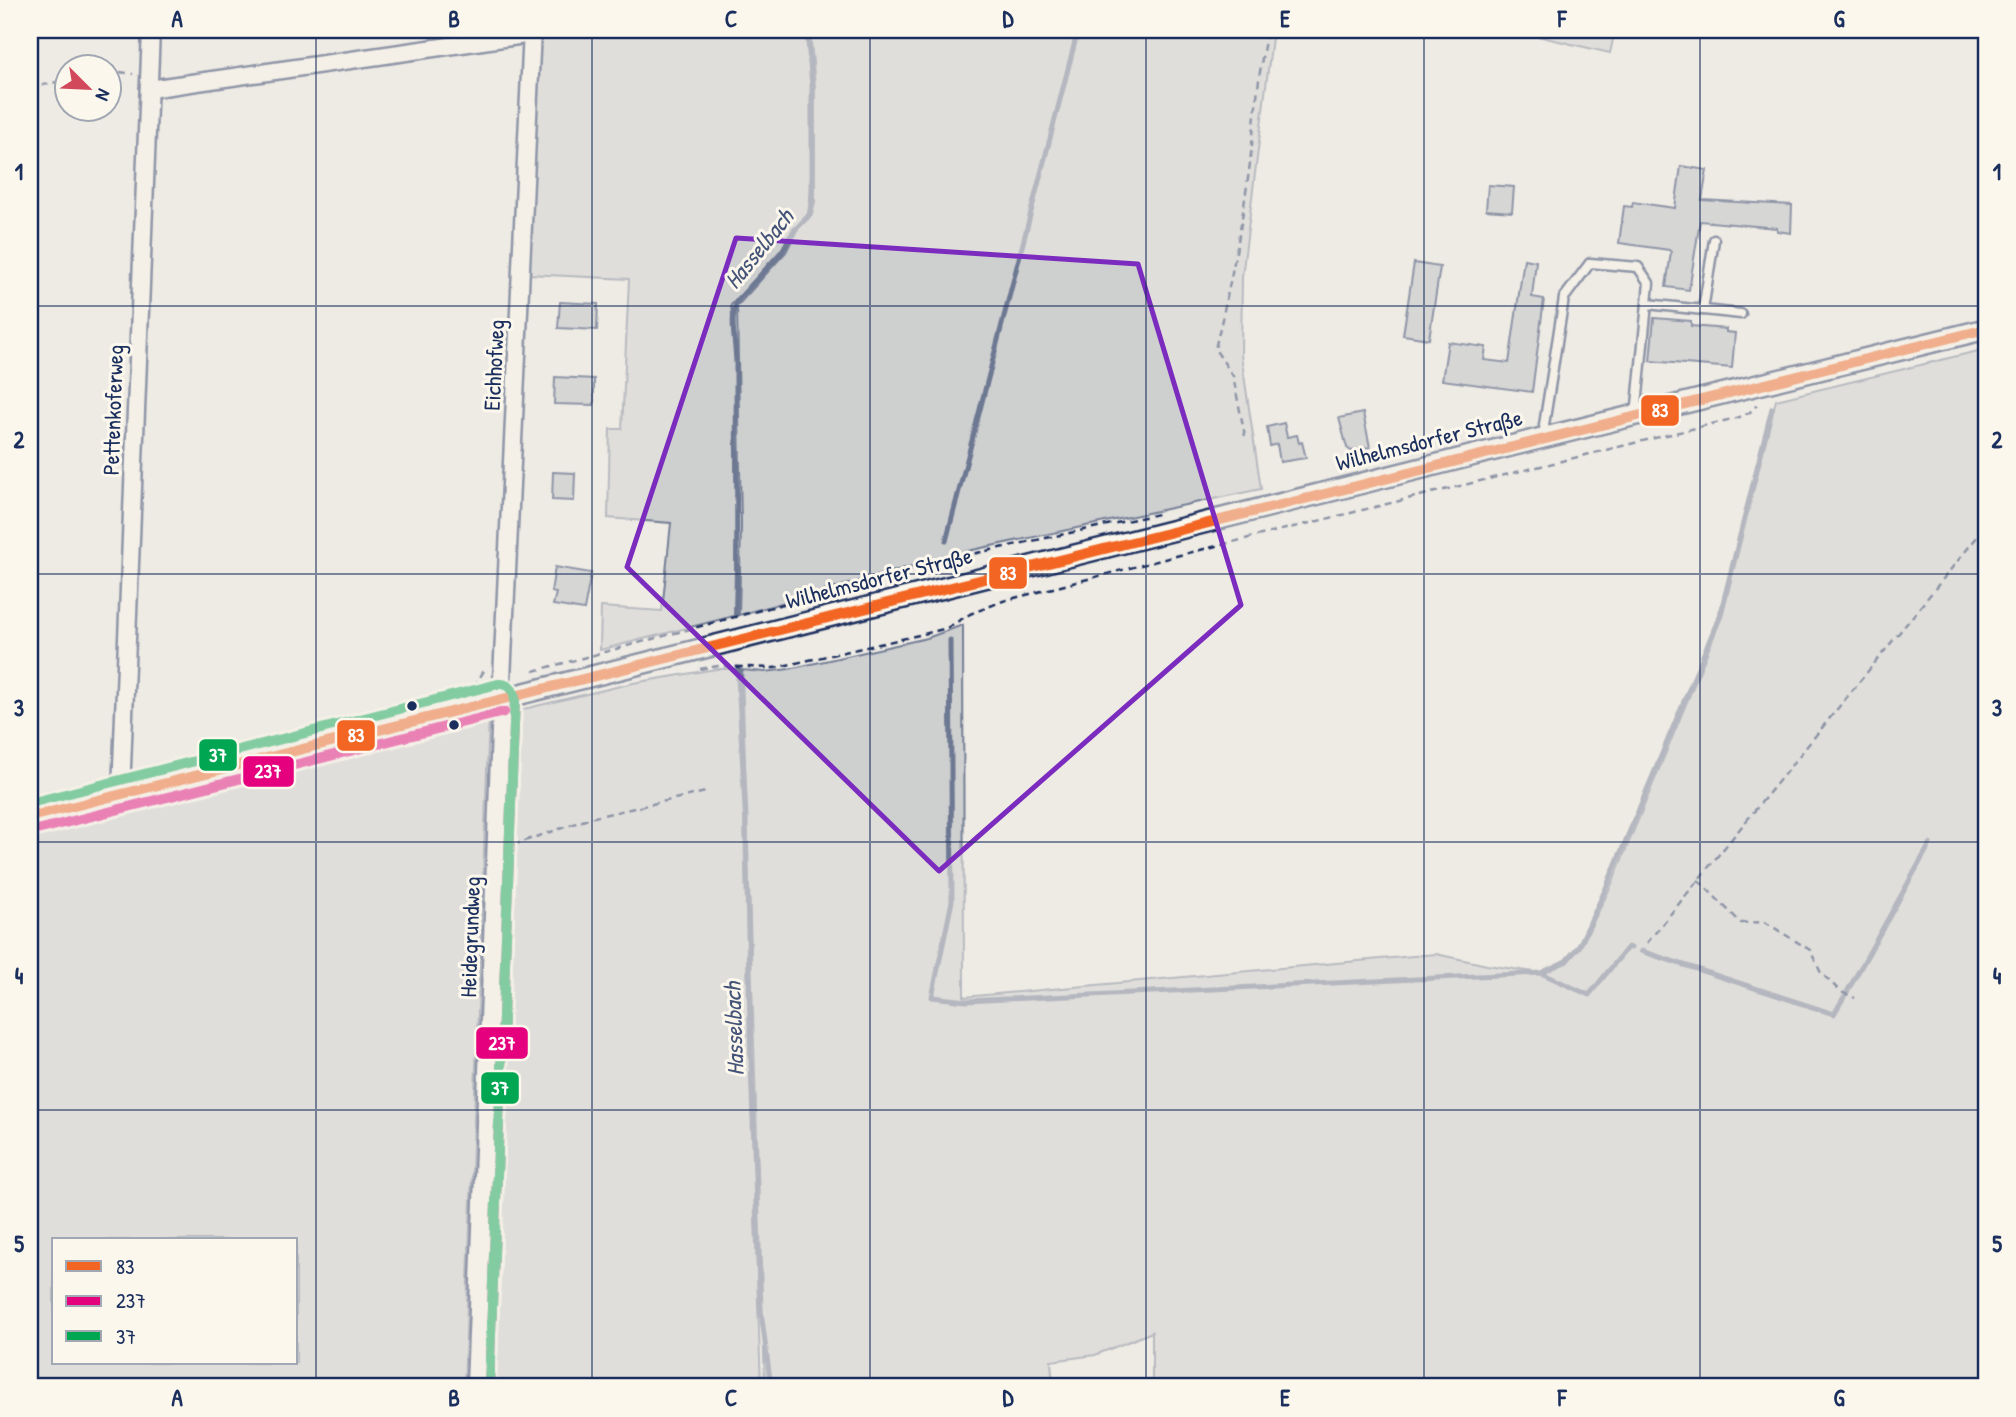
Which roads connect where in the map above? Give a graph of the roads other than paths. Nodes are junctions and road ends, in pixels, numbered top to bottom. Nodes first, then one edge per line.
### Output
1 (151, 30) edge
2 (532, 32) edge
3 (149, 83) junction
4 (1714, 240) dead end
5 (1647, 304) junction
6 (1703, 310) junction
7 (1741, 314) dead end
8 (1986, 329) edge
9 (1640, 414) junction
10 (1546, 437) junction
11 (501, 688) junction
12 (121, 792) junction
13 (30, 817) edge
14 (475, 1387) edge

1 - 3 street, Pettenkoferweg
2 - 3 street, Eichhofweg
2 - 11 street, Eichhofweg
3 - 12 street, Pettenkoferweg
4 - 6 lane
5 - 6 lane
5 - 9 lane
5 - 10 lane
6 - 7 lane
8 - 9 street, Wilhelmsdorfer Straße
9 - 10 street, Wilhelmsdorfer Straße
10 - 11 street, Wilhelmsdorfer Straße
11 - 12 street, Wilhelmsdorfer Straße
11 - 14 street, Heidegrundweg
12 - 13 street, Wilhelmsdorfer Straße

